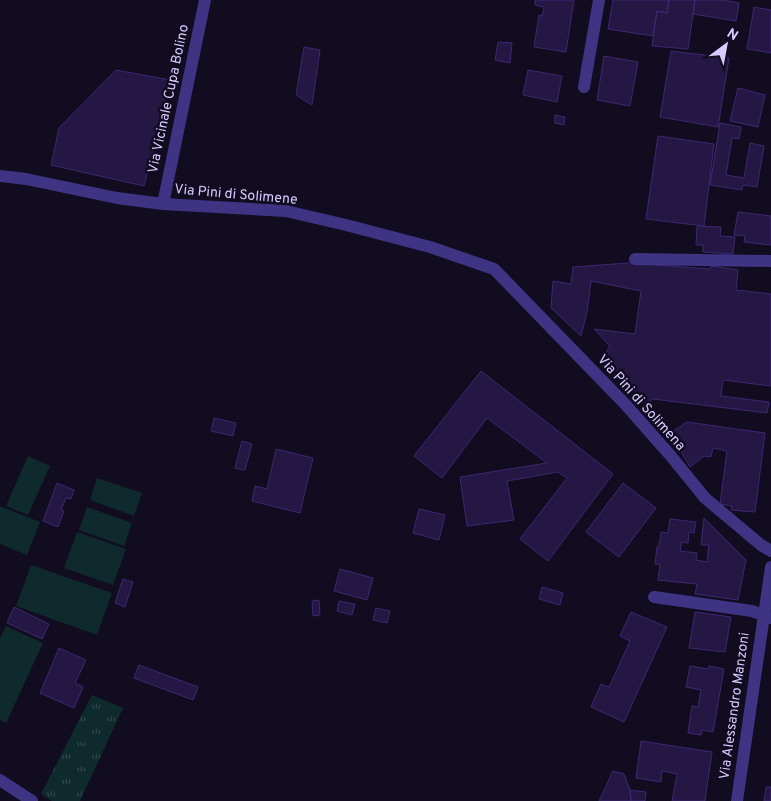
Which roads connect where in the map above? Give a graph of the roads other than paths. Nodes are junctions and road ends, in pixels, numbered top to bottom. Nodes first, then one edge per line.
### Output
1 (205, 0) edge
2 (599, 0) edge
3 (584, 87) dead end
4 (0, 176) edge
5 (163, 204) junction
6 (635, 259) dead end
7 (771, 261) edge
8 (494, 269) joint
9 (771, 551) edge
10 (771, 567) edge
11 (654, 597) dead end
12 (767, 617) edge
13 (0, 780) edge
14 (32, 801) edge
15 (736, 801) edge

1 - 5 street, Via Vicinale Cupa Bolino
2 - 3 street
4 - 5 street, Via Pini di Solimene
5 - 8 street, Via Pini di Solimene
6 - 7 street
8 - 9 street, Via Pini di Solimena
10 - 12 street, Via Alessandro Manzoni
11 - 12 street
12 - 15 street, Via Alessandro Manzoni
13 - 14 street

